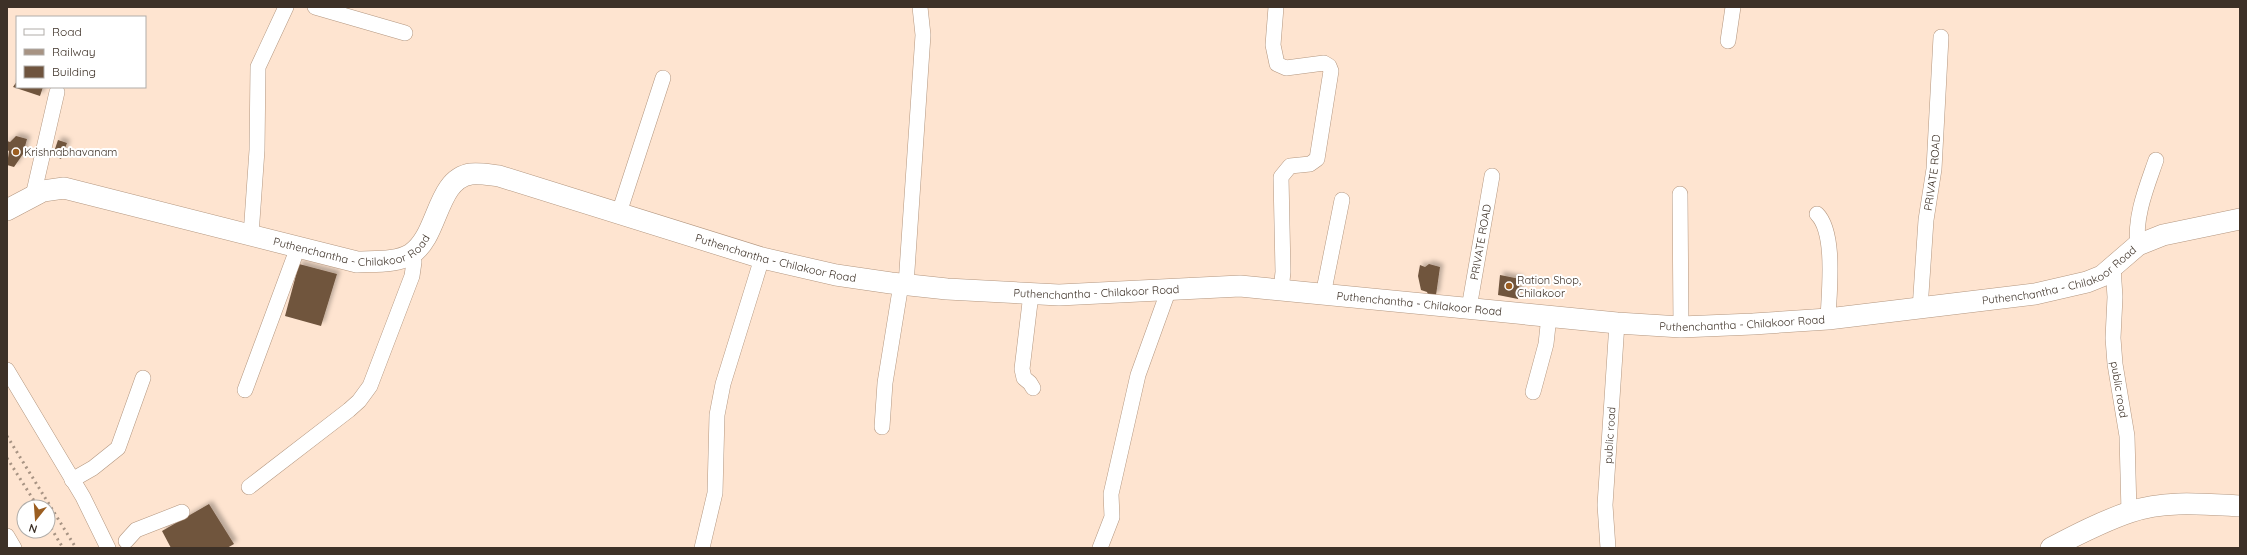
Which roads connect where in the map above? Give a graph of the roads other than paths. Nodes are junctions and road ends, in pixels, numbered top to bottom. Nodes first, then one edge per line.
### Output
1 (286, 7) edge
2 (315, 7) edge
3 (920, 7) edge
4 (1276, 7) edge
5 (1734, 7) edge
6 (405, 33) dead end
7 (1941, 37) dead end
8 (1728, 41) dead end
9 (663, 78) dead end
10 (57, 92) dead end
11 (2156, 160) dead end
12 (1492, 176) dead end
13 (1680, 194) dead end
14 (33, 196) junction
15 (1342, 200) dead end
16 (7, 210) edge
17 (619, 213) junction
18 (1817, 214) dead end
19 (2240, 220) edge
20 (251, 235) junction
21 (2138, 246) junction
22 (298, 247) junction
23 (411, 254) junction
24 (762, 258) junction
25 (2113, 267) junction
26 (904, 284) junction
27 (1169, 289) junction
28 (1281, 290) junction
29 (1031, 294) junction
30 (1323, 295) junction
31 (1468, 308) junction
32 (1920, 308) junction
33 (1549, 316) junction
34 (1828, 319) junction
35 (1617, 323) junction
36 (1681, 326) junction
37 (7, 370) edge
38 (143, 378) dead end
39 (1033, 388) dead end
40 (245, 390) dead end
41 (1533, 392) dead end
42 (882, 427) dead end
43 (72, 480) junction
44 (249, 487) dead end
45 (2240, 506) edge
46 (182, 512) dead end
47 (2129, 512) junction
48 (97, 523) junction
49 (7, 536) edge
50 (129, 545) edge
51 (14, 548) edge
52 (108, 548) edge
53 (702, 548) edge
54 (1100, 548) edge
55 (1608, 548) edge
56 (2051, 548) edge

1 - 20 street
2 - 6 street
3 - 26 street
4 - 28 street
5 - 8 street
7 - 32 street, PRIVATE ROAD
9 - 17 street
10 - 14 street
11 - 21 street
12 - 31 street, PRIVATE ROAD
13 - 36 street
14 - 16 main road, Puthenchantha - Chilakoor Road
14 - 20 main road, Puthenchantha - Chilakoor Road
15 - 30 street
17 - 23 main road, Puthenchantha - Chilakoor Road
17 - 24 main road, Puthenchantha - Chilakoor Road
18 - 34 street
19 - 21 main road, Puthenchantha - Chilakoor Road
20 - 22 main road, Puthenchantha - Chilakoor Road
21 - 25 main road, Puthenchantha - Chilakoor Road
22 - 23 main road, Puthenchantha - Chilakoor Road
22 - 40 street
23 - 44 street
24 - 26 main road, Puthenchantha - Chilakoor Road
24 - 53 street
25 - 32 main road, Puthenchantha - Chilakoor Road
25 - 47 street, public road
26 - 29 main road, Puthenchantha - Chilakoor Road
26 - 42 street
27 - 28 main road, Puthenchantha - Chilakoor Road
27 - 29 main road, Puthenchantha - Chilakoor Road
27 - 54 street
28 - 30 main road, Puthenchantha - Chilakoor Road
29 - 39 street
30 - 31 main road, Puthenchantha - Chilakoor Road
31 - 33 main road, Puthenchantha - Chilakoor Road
32 - 34 main road, Puthenchantha - Chilakoor Road
33 - 35 main road, Puthenchantha - Chilakoor Road
33 - 41 street
34 - 36 main road, Puthenchantha - Chilakoor Road
35 - 36 main road, Puthenchantha - Chilakoor Road
35 - 55 street, public road
37 - 43 street
38 - 43 street
43 - 48 street
45 - 47 main road
46 - 50 street
47 - 56 main road
48 - 50 street
48 - 52 street
49 - 51 street

